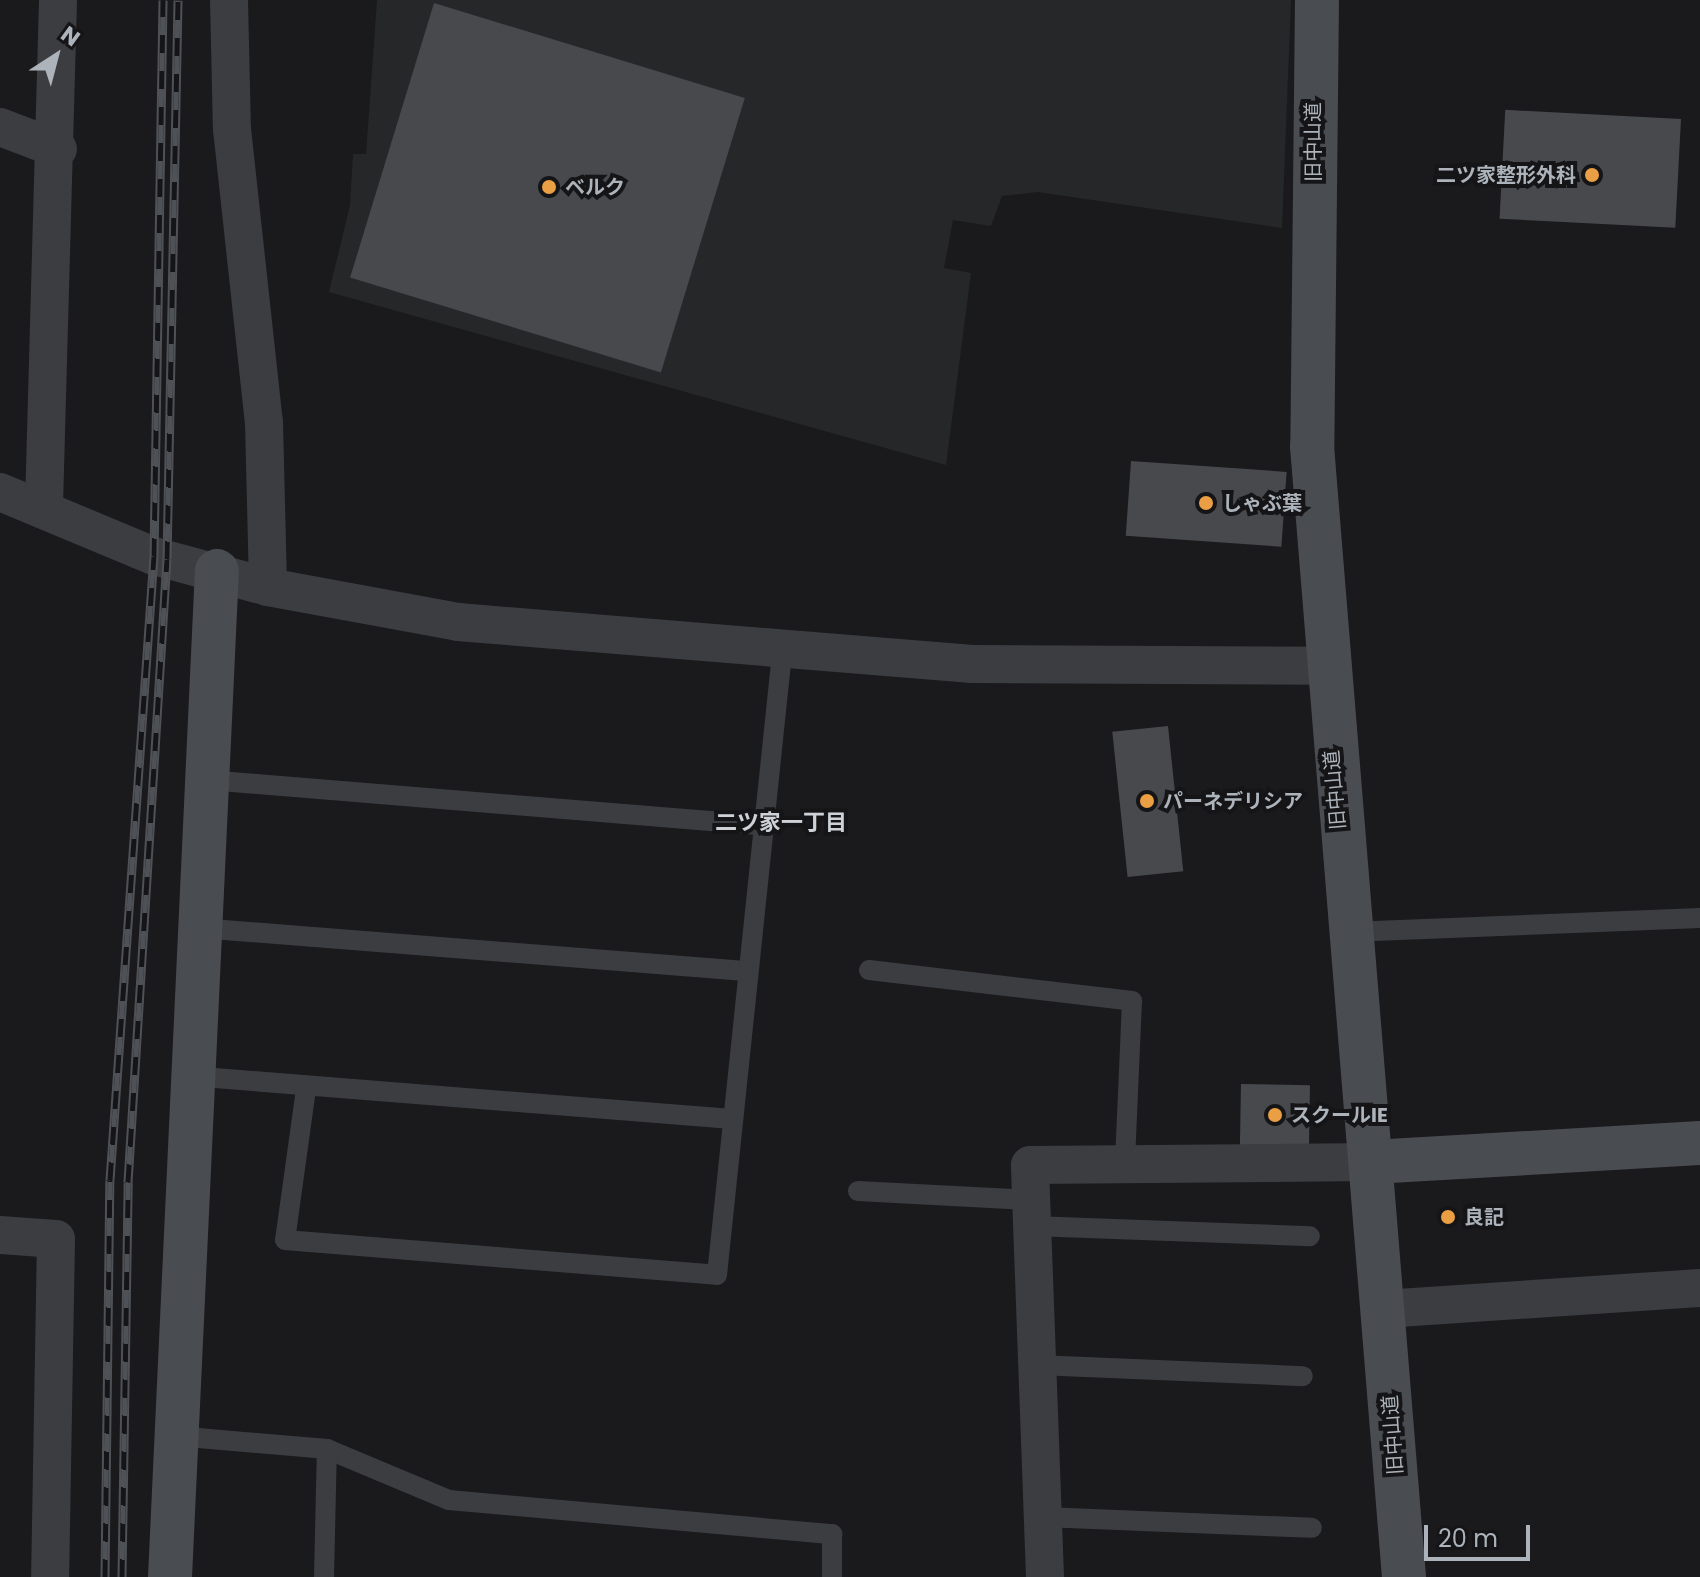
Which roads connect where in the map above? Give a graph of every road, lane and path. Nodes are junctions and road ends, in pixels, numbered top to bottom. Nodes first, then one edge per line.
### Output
1 (229, 0) edge
2 (1317, 0) edge
3 (48, 3) edge
4 (0, 127) edge
5 (58, 149) junction
6 (0, 492) edge
7 (44, 505) junction
8 (217, 571) junction
9 (268, 587) junction
10 (782, 653) junction
11 (1325, 666) junction
12 (208, 780) junction
13 (759, 825) junction
14 (1700, 918) edge
15 (199, 928) junction
16 (1349, 932) junction
17 (869, 970) dead end
18 (745, 971) junction
19 (189, 1076) junction
20 (306, 1089) junction
21 (732, 1119) junction
22 (1700, 1143) edge
23 (1372, 1162) junction
24 (1125, 1164) junction
25 (858, 1191) dead end
26 (1032, 1213) junction
27 (0, 1235) edge
28 (1310, 1236) dead end
29 (1700, 1288) edge
30 (1383, 1309) junction
31 (1037, 1365) junction
32 (1303, 1376) dead end
33 (175, 1436) junction
34 (327, 1449) junction
35 (1043, 1517) junction
36 (1312, 1528) dead end
37 (50, 1577) edge
38 (170, 1577) edge
39 (324, 1577) edge
40 (832, 1577) edge
41 (1045, 1577) edge
42 (1404, 1577) edge

1 - 9 street
2 - 11 main road, 旧中山道
3 - 5 street
4 - 5 street
5 - 7 street
6 - 7 street
7 - 8 street
8 - 9 street
8 - 12 main road
9 - 10 street
10 - 11 street
10 - 13 lane
11 - 16 main road, 旧中山道
12 - 13 lane
12 - 15 main road
13 - 18 lane
14 - 16 lane
15 - 18 lane
15 - 19 main road
16 - 23 main road, 旧中山道
17 - 24 lane
18 - 21 lane
19 - 20 lane
19 - 33 main road
20 - 21 lane
20 - 21 lane
22 - 23 main road
23 - 24 street
23 - 30 main road, 旧中山道
24 - 26 street
25 - 26 lane
26 - 28 lane
26 - 31 street
27 - 37 street
29 - 30 street
30 - 42 main road, 旧中山道
31 - 32 lane
31 - 35 street
33 - 34 lane
33 - 38 main road
34 - 39 lane
34 - 40 lane
35 - 36 lane
35 - 41 street

